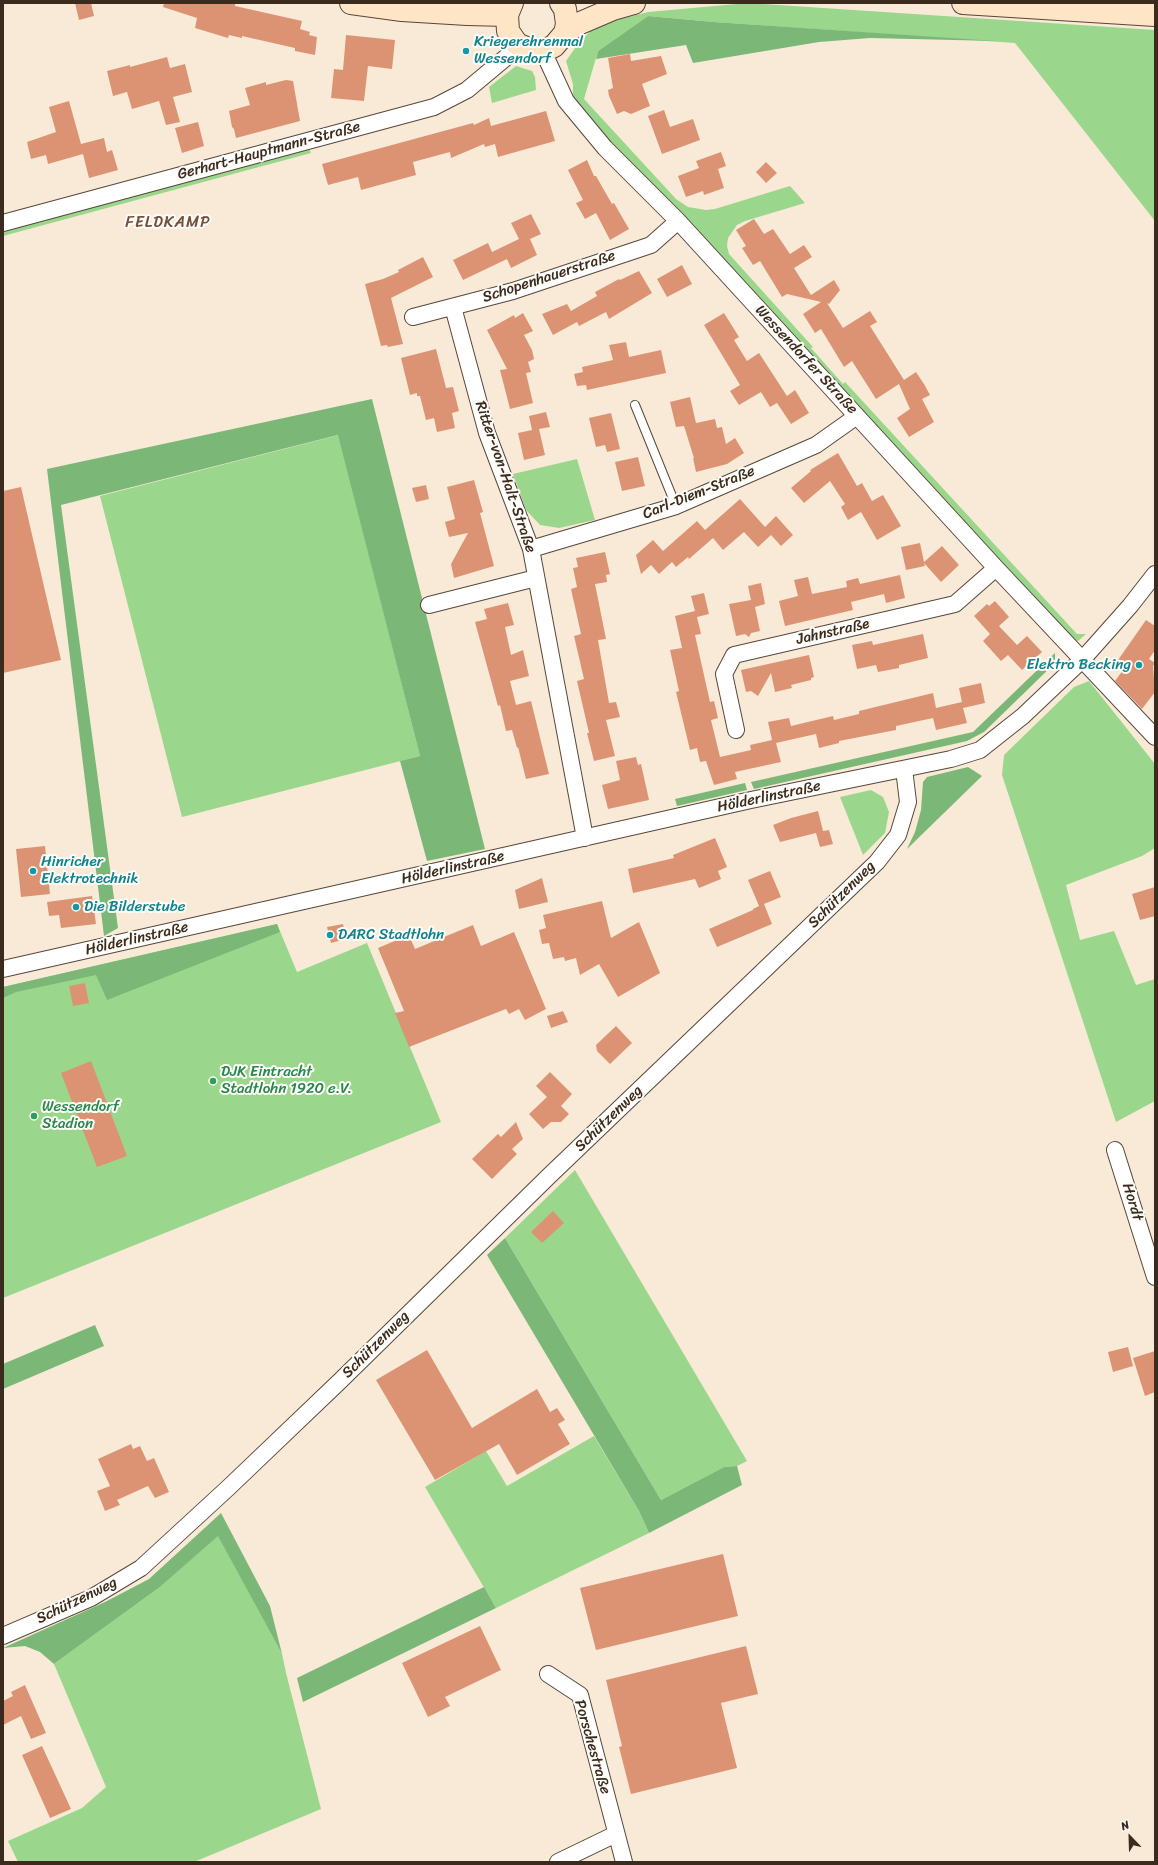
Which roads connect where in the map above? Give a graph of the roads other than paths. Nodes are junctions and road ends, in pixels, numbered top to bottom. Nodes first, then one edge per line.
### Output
1 (351, 3) edge
2 (561, 3) edge
3 (593, 3) edge
4 (971, 3) edge
5 (626, 4) edge
6 (510, 9) edge
7 (1155, 15) edge
8 (565, 33) junction
9 (517, 44) junction
10 (543, 51) junction
11 (678, 222) junction
12 (3, 223) edge
13 (454, 307) junction
14 (413, 317) dead end
15 (635, 405) dead end
16 (857, 416) junction
17 (676, 506) junction
18 (531, 549) junction
19 (996, 568) junction
20 (1155, 574) edge
21 (536, 578) junction
22 (429, 605) dead end
23 (1082, 660) junction
24 (736, 730) dead end
25 (1155, 737) edge
26 (904, 769) junction
27 (585, 838) junction
28 (3, 969) edge
29 (1115, 1150) dead end
30 (1155, 1276) edge
31 (3, 1636) edge
32 (548, 1674) dead end
33 (616, 1834) junction
34 (558, 1862) edge
35 (624, 1862) edge

1 - 6 street
2 - 3 street
2 - 8 street
4 - 7 street
5 - 8 street
6 - 9 street
8 - 10 street
9 - 10 street
9 - 12 street, Gerhart-Hauptmann-Straße
10 - 11 street, Wessendorfer Straße
11 - 13 street, Schopenhauerstraße
11 - 16 street, Wessendorfer Straße
13 - 14 street, Schopenhauerstraße
13 - 18 street, Ritter-von-Halt-Straße
15 - 17 lane
16 - 17 street, Carl-Diem-Straße
16 - 19 street, Wessendorfer Straße
17 - 18 street, Carl-Diem-Straße
18 - 21 street, Ritter-von-Halt-Straße
19 - 23 street, Wessendorfer Straße
19 - 24 street, Jahnstraße
20 - 23 street
21 - 22 street
21 - 27 street, Ritter-von-Halt-Straße
23 - 25 street, Wessendorfer Straße
23 - 26 street
26 - 27 street, Hölderlinstraße
26 - 31 street, Schützenweg
27 - 28 street, Hölderlinstraße
29 - 30 street, Hordt
32 - 33 street, Porschestraße
33 - 34 street
33 - 35 street, Porschestraße

